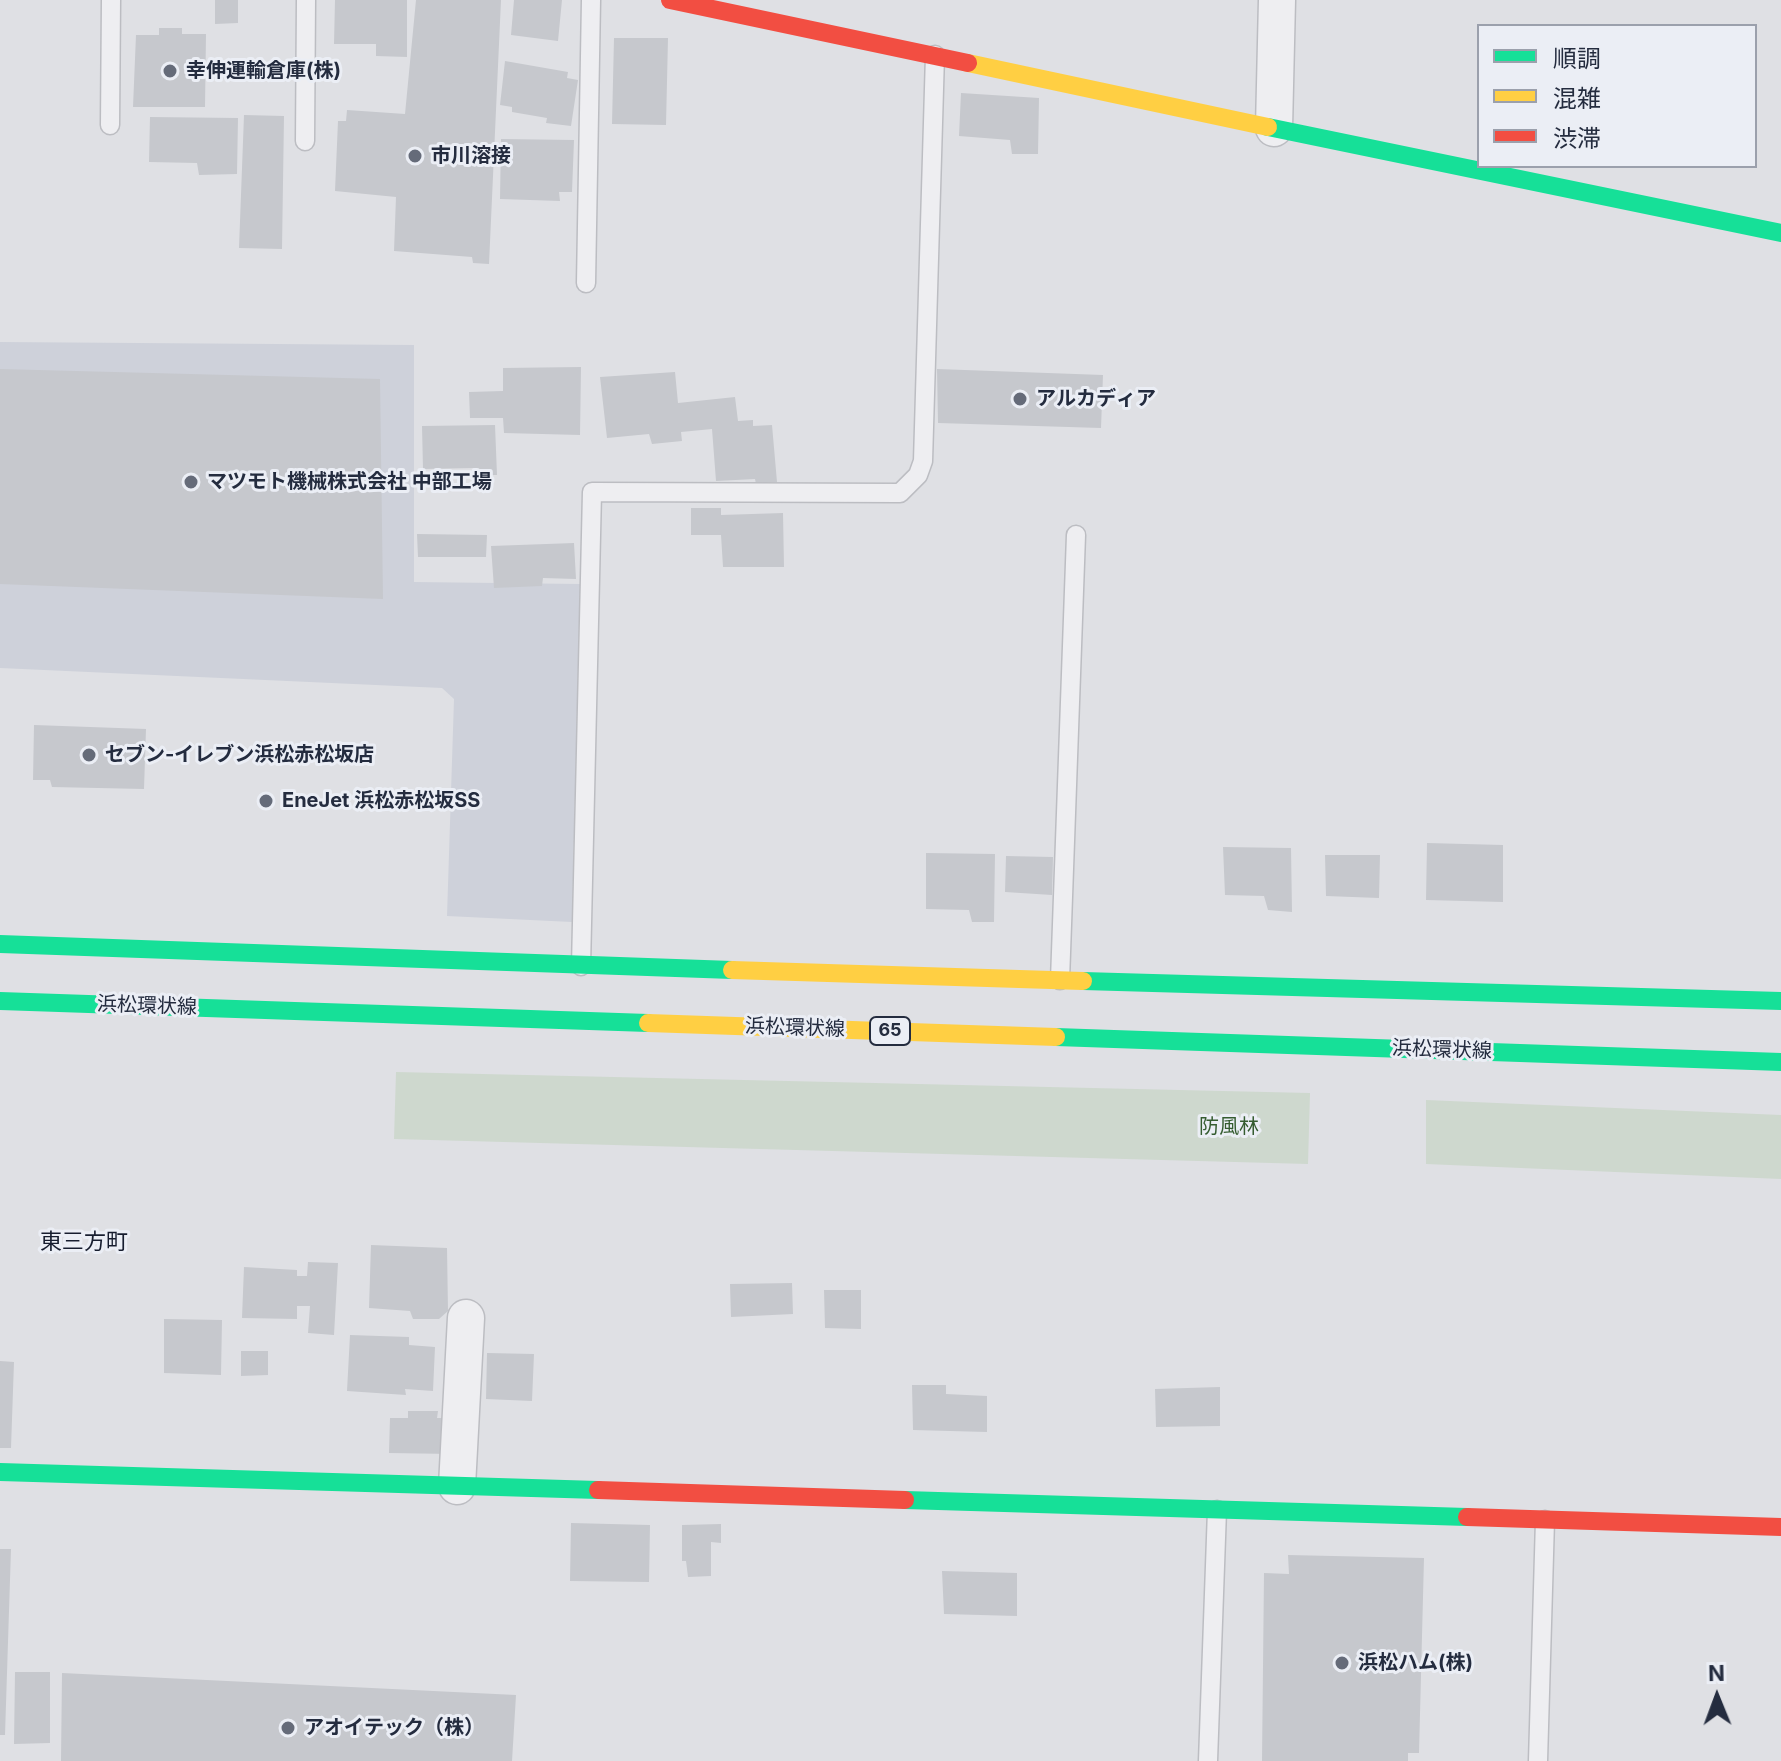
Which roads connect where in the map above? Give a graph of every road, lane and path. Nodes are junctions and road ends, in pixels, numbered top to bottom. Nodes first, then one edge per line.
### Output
1 (111, 0) edge
2 (306, 0) edge
3 (591, 0) edge
4 (670, 0) edge
5 (1277, 0) edge
6 (935, 55) junction
7 (110, 125) dead end
8 (1274, 128) junction
9 (305, 141) dead end
10 (1781, 233) edge
11 (586, 283) dead end
12 (1076, 535) dead end
13 (0, 944) edge
14 (581, 966) junction
15 (1060, 980) junction
16 (0, 1001) edge
17 (1781, 1001) edge
18 (1781, 1062) edge
19 (466, 1318) dead end
20 (0, 1472) edge
21 (457, 1486) junction
22 (1217, 1510) junction
23 (1545, 1520) junction
24 (1781, 1527) edge
25 (1208, 1761) edge
26 (1538, 1761) edge

1 - 7 lane
2 - 9 lane
3 - 11 lane
4 - 6 main road
5 - 8 street
6 - 8 main road
6 - 14 lane
8 - 10 main road
12 - 15 lane
13 - 14 main road
14 - 15 main road
15 - 17 main road
16 - 18 main road, 浜松環状線 / 65
19 - 21 street
20 - 21 main road
21 - 22 main road
22 - 23 main road
22 - 25 lane
23 - 24 main road
23 - 26 lane

